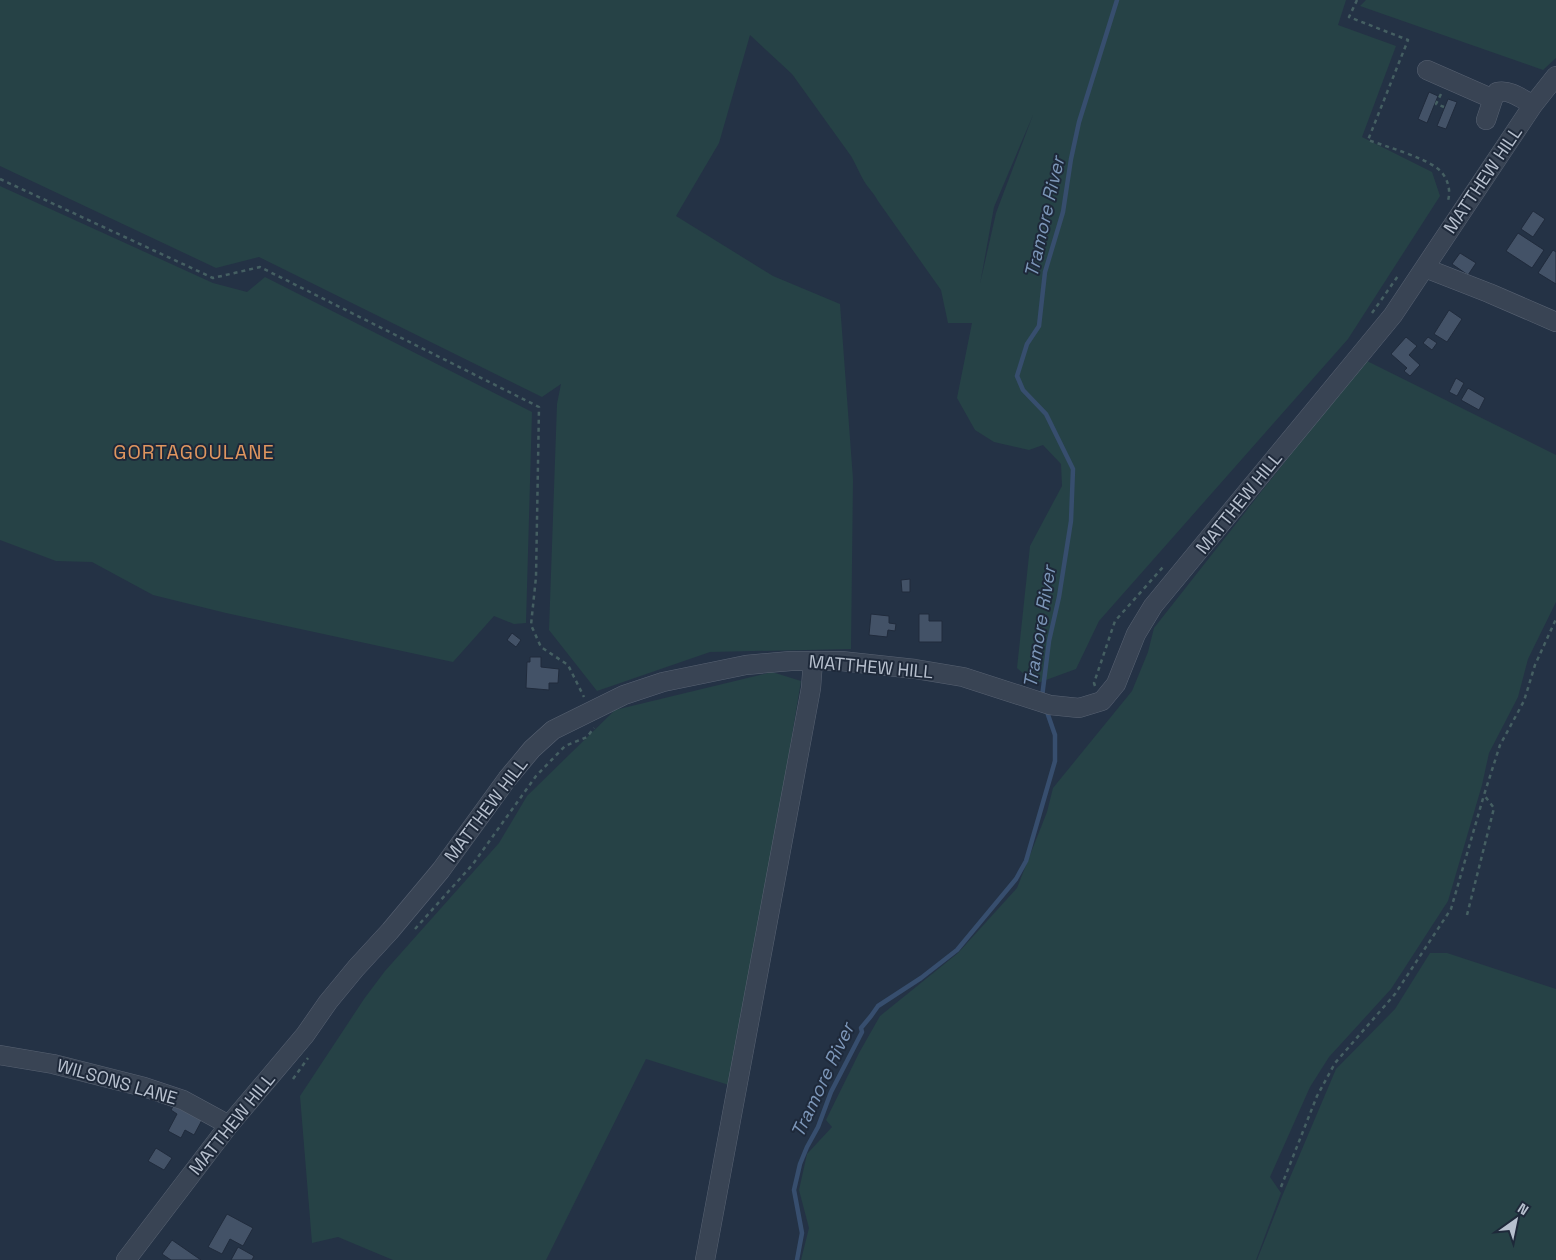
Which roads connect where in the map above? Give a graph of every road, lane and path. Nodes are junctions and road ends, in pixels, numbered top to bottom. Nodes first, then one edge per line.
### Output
1 (1357, 0) edge
2 (1427, 70) dead end
3 (1556, 76) edge
4 (1436, 92) dead end
5 (1493, 99) junction
6 (1533, 105) junction
7 (1444, 107) dead end
8 (1486, 120) dead end
9 (0, 179) edge
10 (1445, 206) dead end
11 (1425, 268) junction
12 (1402, 271) dead end
13 (1367, 320) dead end
14 (1556, 322) edge
15 (1165, 564) dead end
16 (1556, 619) edge
17 (813, 661) junction
18 (1102, 701) junction
19 (591, 710) junction
20 (1484, 795) junction
21 (1467, 915) dead end
22 (409, 935) dead end
23 (0, 1054) edge
24 (309, 1057) dead end
25 (293, 1079) dead end
26 (229, 1125) junction
27 (1281, 1187) dead end
28 (126, 1260) edge
29 (705, 1260) edge

1 - 10 path
2 - 5 street
3 - 6 street, MATTHEW HILL
4 - 7 path
5 - 6 street
5 - 8 street
6 - 11 street, MATTHEW HILL
9 - 19 path
11 - 14 street
11 - 18 street, MATTHEW HILL
12 - 13 path
15 - 18 path
16 - 20 path
17 - 18 street, MATTHEW HILL
17 - 19 street, MATTHEW HILL
17 - 29 street
19 - 22 path
19 - 26 street, MATTHEW HILL
20 - 21 path
20 - 27 path
23 - 26 street, WILSONS LANE
24 - 25 path
26 - 28 street, MATTHEW HILL

